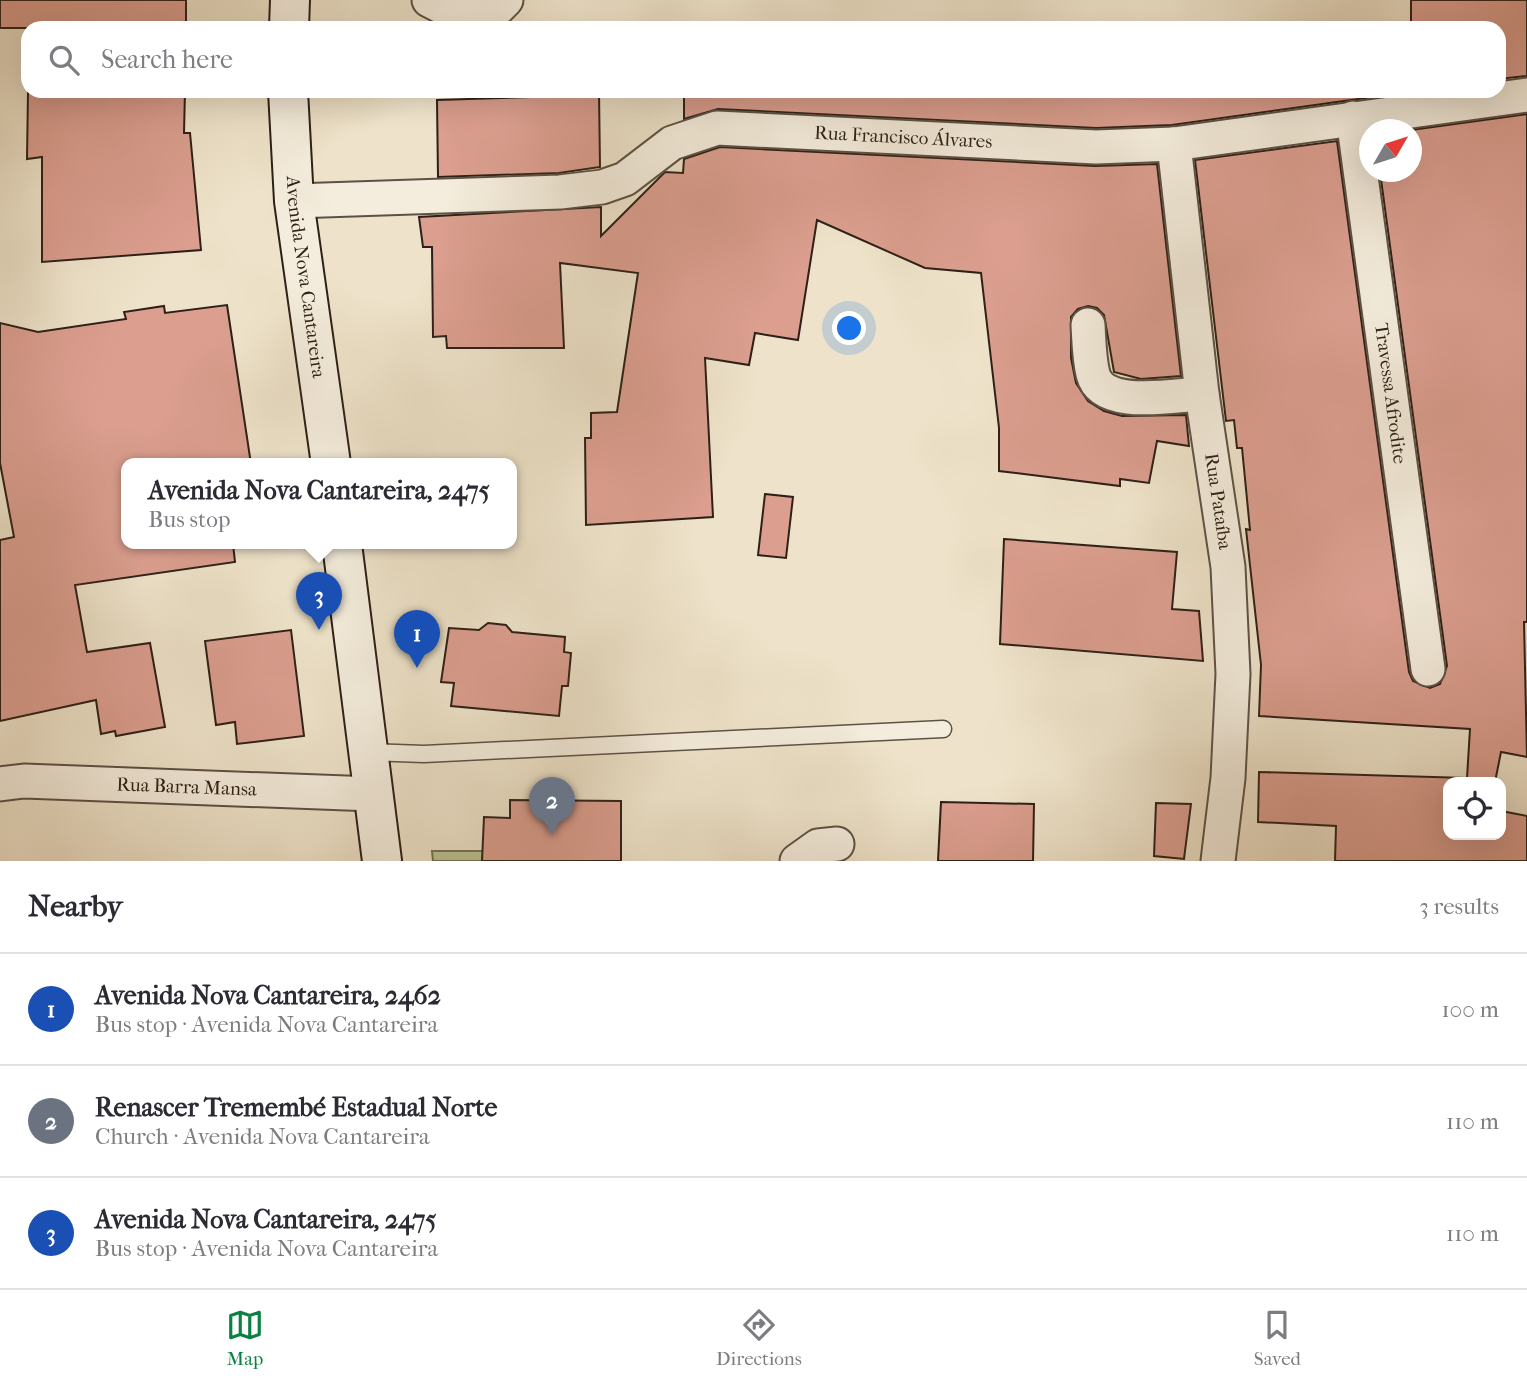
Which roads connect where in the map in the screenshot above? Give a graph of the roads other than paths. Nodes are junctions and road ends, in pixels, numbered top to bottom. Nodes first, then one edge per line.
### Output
1 (290, 0) edge
2 (429, 0) edge
3 (506, 0) edge
4 (289, 21) edge
5 (1527, 95) edge
6 (288, 98) edge
7 (1504, 98) edge
8 (1506, 98) edge
9 (1353, 118) junction
10 (1174, 144) junction
11 (294, 201) junction
12 (1088, 325) dead end
13 (1202, 394) junction
14 (330, 458) edge
15 (343, 549) edge
16 (1428, 669) dead end
17 (943, 729) dead end
18 (368, 752) junction
19 (0, 784) edge
20 (373, 794) junction
21 (837, 844) dead end
22 (382, 861) edge
23 (797, 861) edge
24 (1218, 861) edge

1 - 4 main road
2 - 3 street
5 - 8 street, Rua Francisco Álvares
6 - 11 main road, Avenida Nova Cantareira
7 - 9 street, Rua Francisco Álvares
9 - 10 street, Rua Francisco Álvares
9 - 16 street, Travessa Afrodite
10 - 11 street, Rua Francisco Álvares
10 - 13 street, Rua Pataíba
11 - 14 main road, Avenida Nova Cantareira
12 - 13 street
13 - 24 street, Rua Pataíba
15 - 18 main road
17 - 18 lane
18 - 20 main road
19 - 20 street, Rua Barra Mansa
20 - 22 main road
21 - 23 street

